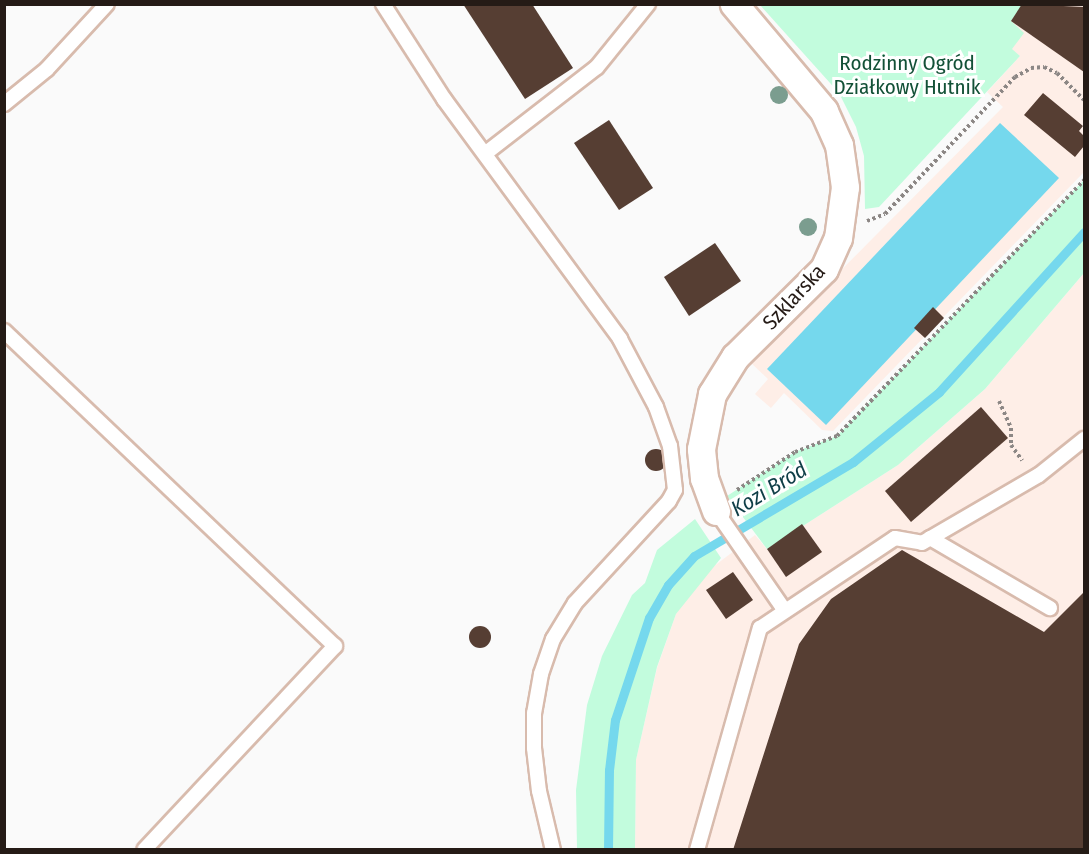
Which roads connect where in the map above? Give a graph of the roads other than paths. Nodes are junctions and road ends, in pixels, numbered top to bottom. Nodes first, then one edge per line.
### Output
1 (107, 4) edge
2 (382, 4) edge
3 (648, 4) edge
4 (734, 4) edge
5 (4, 104) edge
6 (486, 153) junction
7 (4, 331) edge
8 (1084, 439) edge
9 (713, 506) joint
10 (930, 538) junction
11 (1050, 608) dead end
12 (785, 611) junction
13 (144, 849) edge
14 (553, 849) edge
15 (698, 849) edge

1 - 5 lane
2 - 6 lane
3 - 6 lane
4 - 9 street, Szklarska
6 - 14 lane
7 - 13 lane
8 - 10 lane
9 - 12 lane
10 - 11 lane
10 - 12 lane
12 - 15 lane

